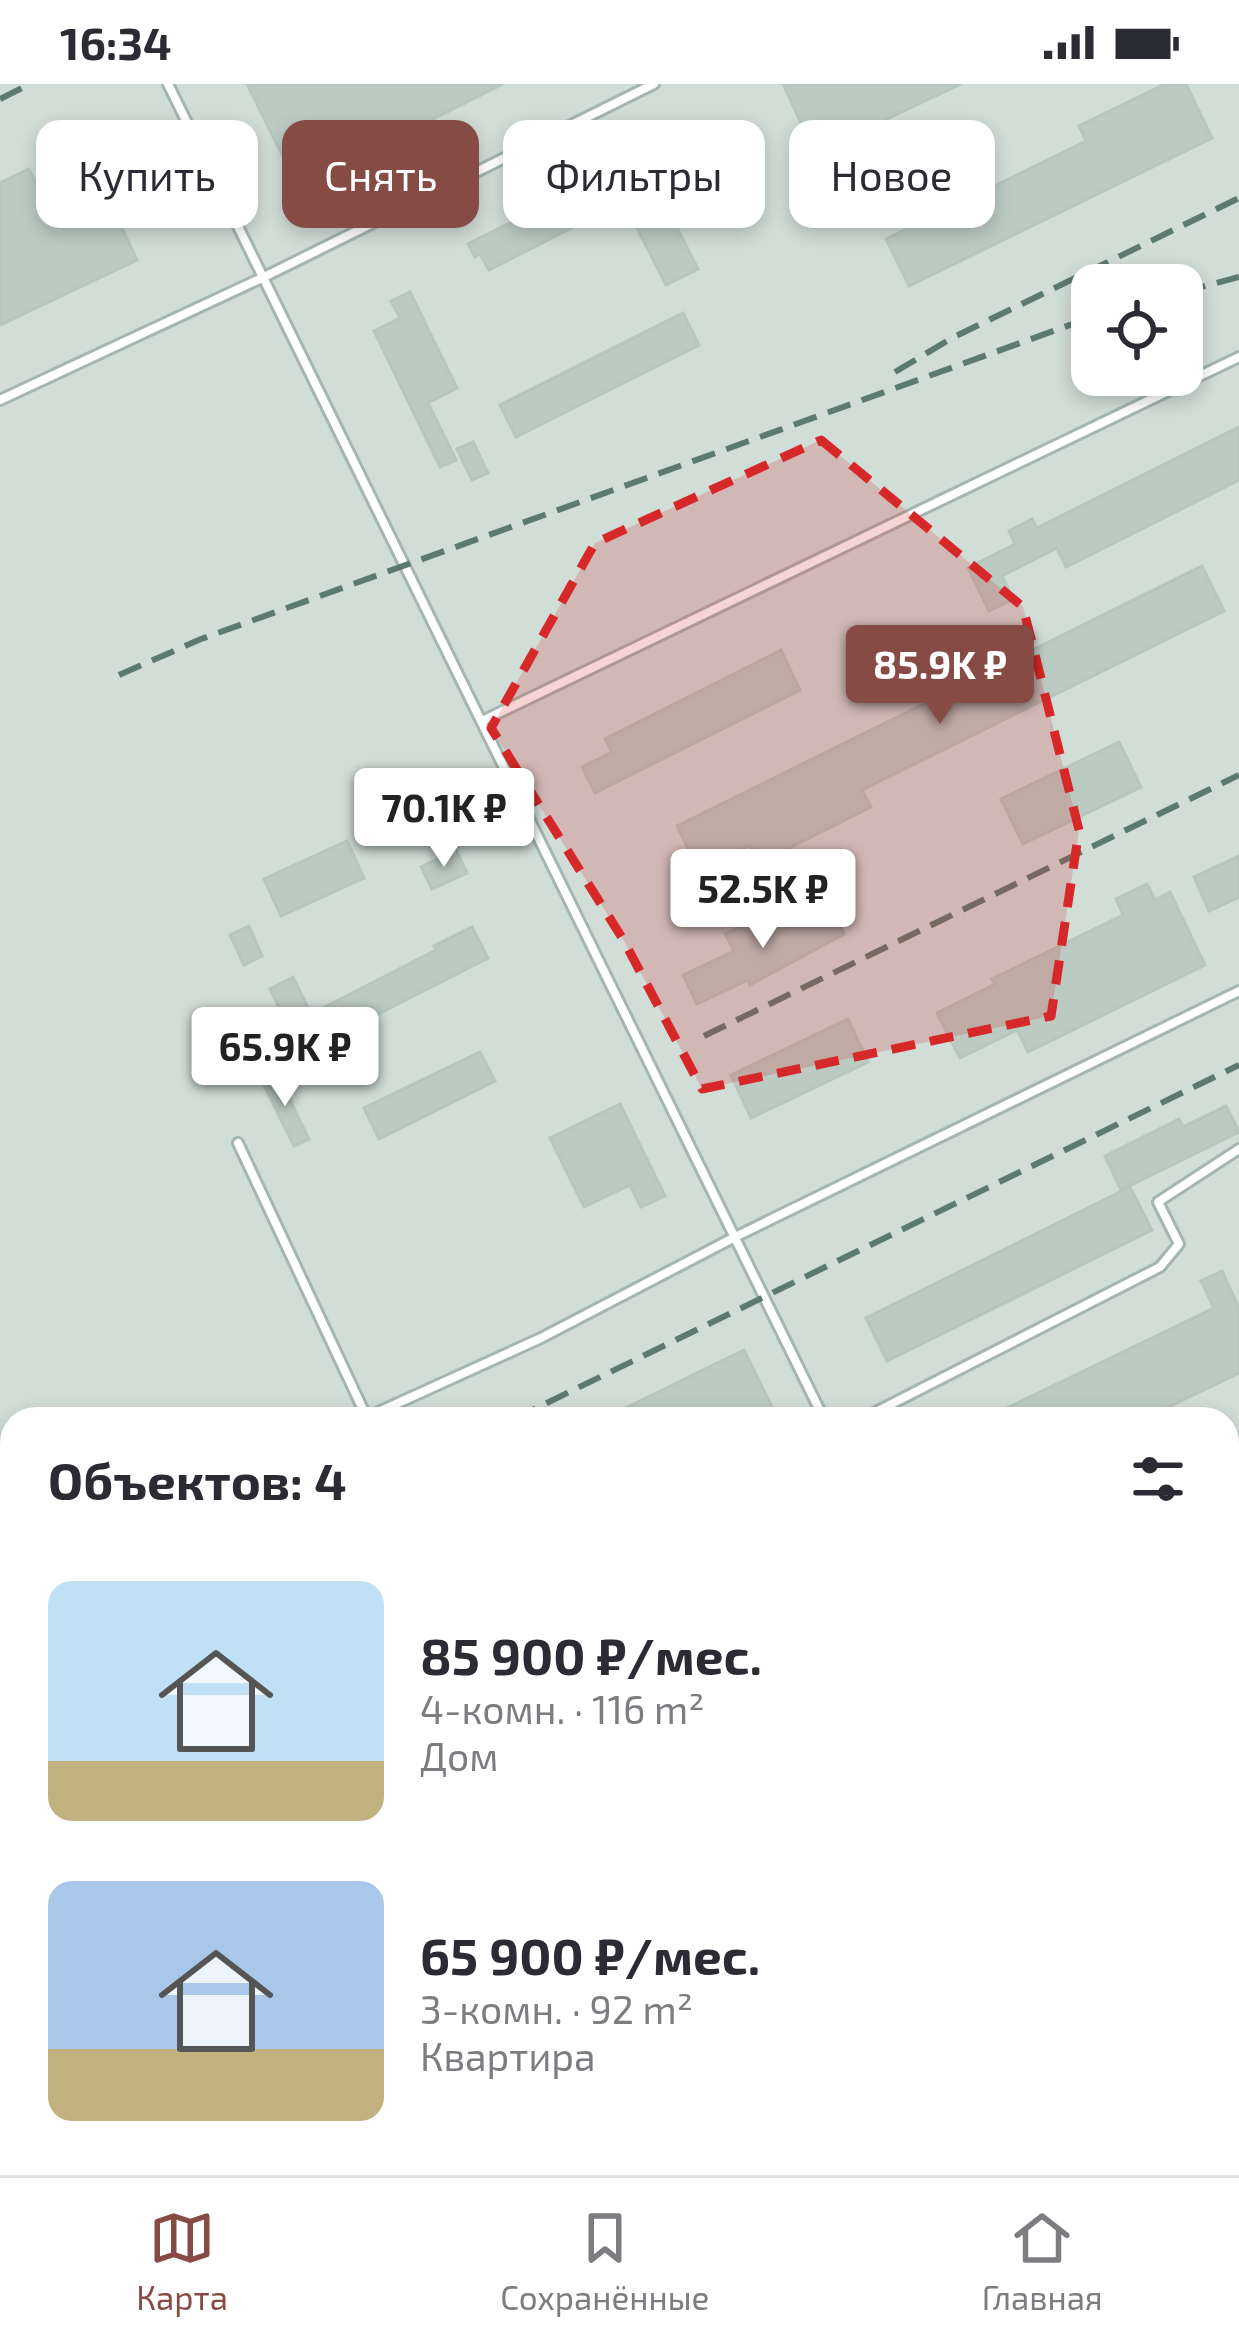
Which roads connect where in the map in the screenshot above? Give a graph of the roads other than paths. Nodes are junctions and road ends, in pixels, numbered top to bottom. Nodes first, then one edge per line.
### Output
1 (168, 84) edge
2 (653, 84) edge
3 (266, 276) junction
4 (1239, 357) edge
5 (0, 400) edge
6 (482, 722) junction
7 (1239, 991) edge
8 (238, 1143) dead end
9 (1239, 1149) edge
10 (735, 1237) junction
11 (361, 1407) edge
12 (390, 1407) edge
13 (818, 1407) edge
14 (886, 1407) edge

1 - 3 lane
2 - 3 lane
3 - 5 lane
3 - 6 lane
4 - 6 lane
6 - 10 lane
7 - 10 lane
8 - 11 lane
9 - 14 lane
10 - 12 lane
10 - 13 lane

